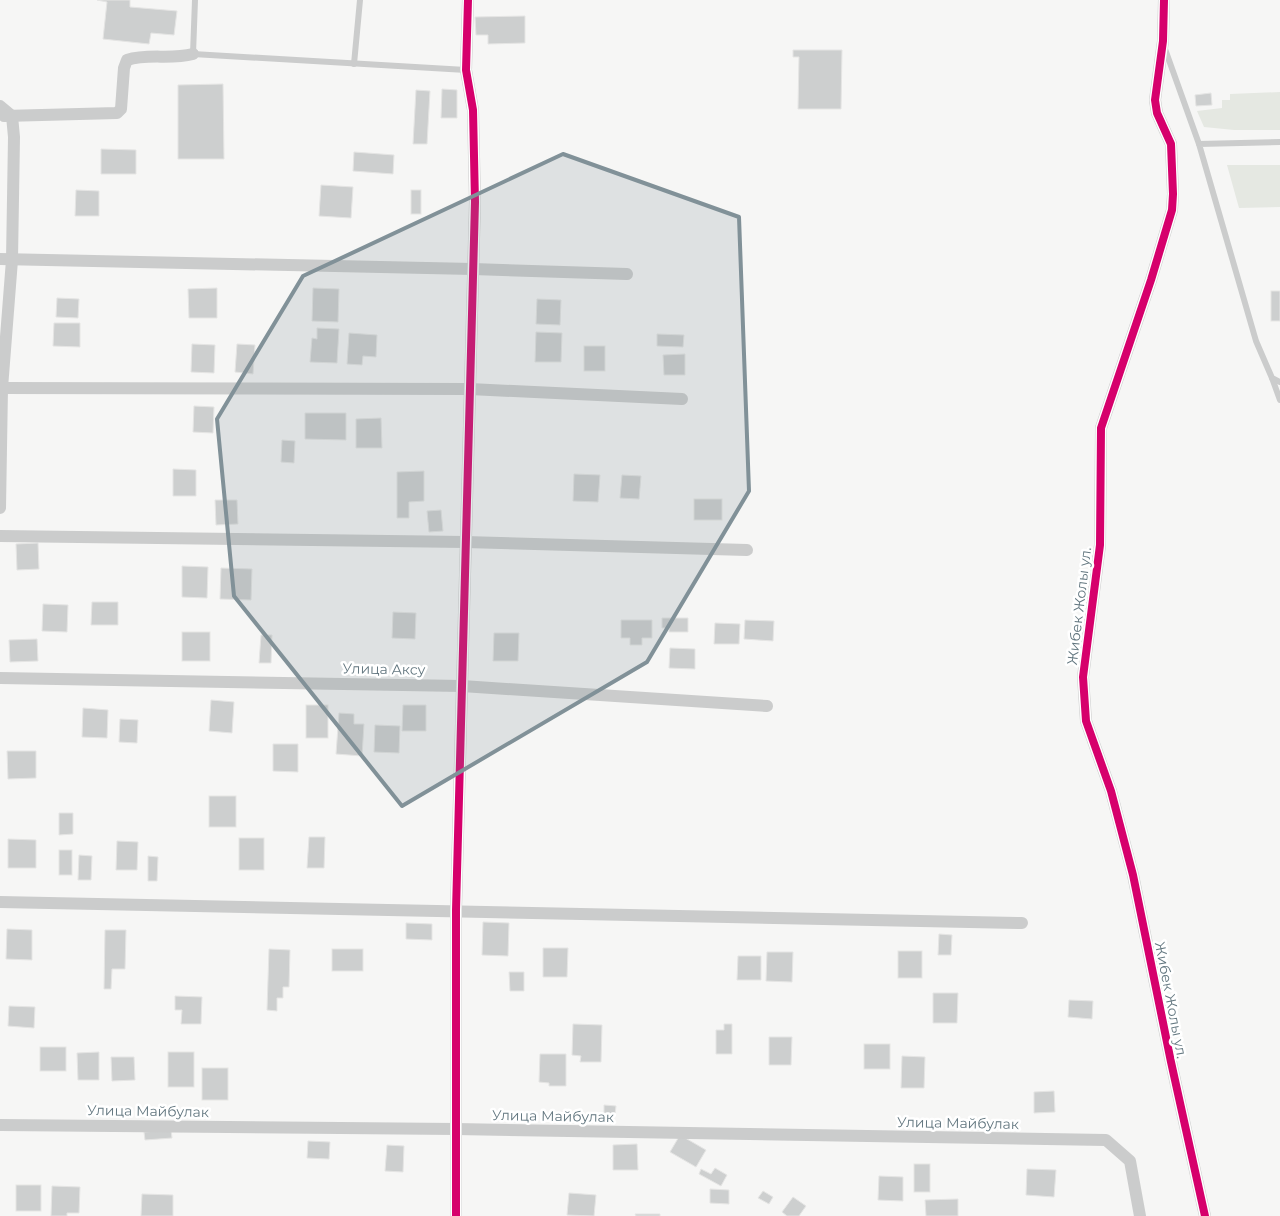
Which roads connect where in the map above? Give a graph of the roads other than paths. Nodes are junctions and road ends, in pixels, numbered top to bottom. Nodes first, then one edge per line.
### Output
1 (195, 0) edge
2 (360, 0) edge
3 (468, 0) edge
4 (1164, 0) edge
5 (1162, 41) junction
6 (193, 54) junction
7 (354, 64) junction
8 (466, 70) junction
9 (0, 106) edge
10 (6, 116) edge
11 (1280, 142) edge
12 (1199, 144) junction
13 (6, 260) edge
14 (473, 269) junction
15 (627, 274) dead end
16 (1272, 378) junction
17 (1280, 382) edge
18 (1, 388) edge
19 (470, 389) junction
20 (682, 400) dead end
21 (1280, 400) edge
22 (0, 508) edge
23 (0, 536) edge
24 (466, 542) junction
25 (747, 550) dead end
26 (0, 678) edge
27 (462, 686) junction
28 (767, 706) dead end
29 (0, 902) edge
30 (456, 910) junction
31 (1022, 923) dead end
32 (0, 1125) edge
33 (456, 1129) junction
34 (456, 1216) edge
35 (1140, 1216) edge
36 (1205, 1216) edge

1 - 6 lane
2 - 7 lane
3 - 8 street
4 - 5 street, Жибек Жолы ул.
5 - 12 lane
5 - 36 street, Жибек Жолы ул.
6 - 7 lane
6 - 10 street
7 - 8 lane
8 - 14 street
9 - 10 street
10 - 13 street
11 - 12 lane
12 - 16 lane
13 - 14 street
13 - 18 street
14 - 15 street
14 - 19 street
16 - 17 lane
16 - 21 lane
18 - 19 street
18 - 22 street
19 - 20 street
19 - 24 street
23 - 24 street
24 - 25 street
24 - 27 street
26 - 27 street, Улица Аксу
27 - 28 street, Улица Аксу
27 - 30 street
29 - 30 street
30 - 31 street
30 - 33 street
32 - 33 street, Улица Майбулак
33 - 34 street
33 - 35 street, Улица Майбулак

